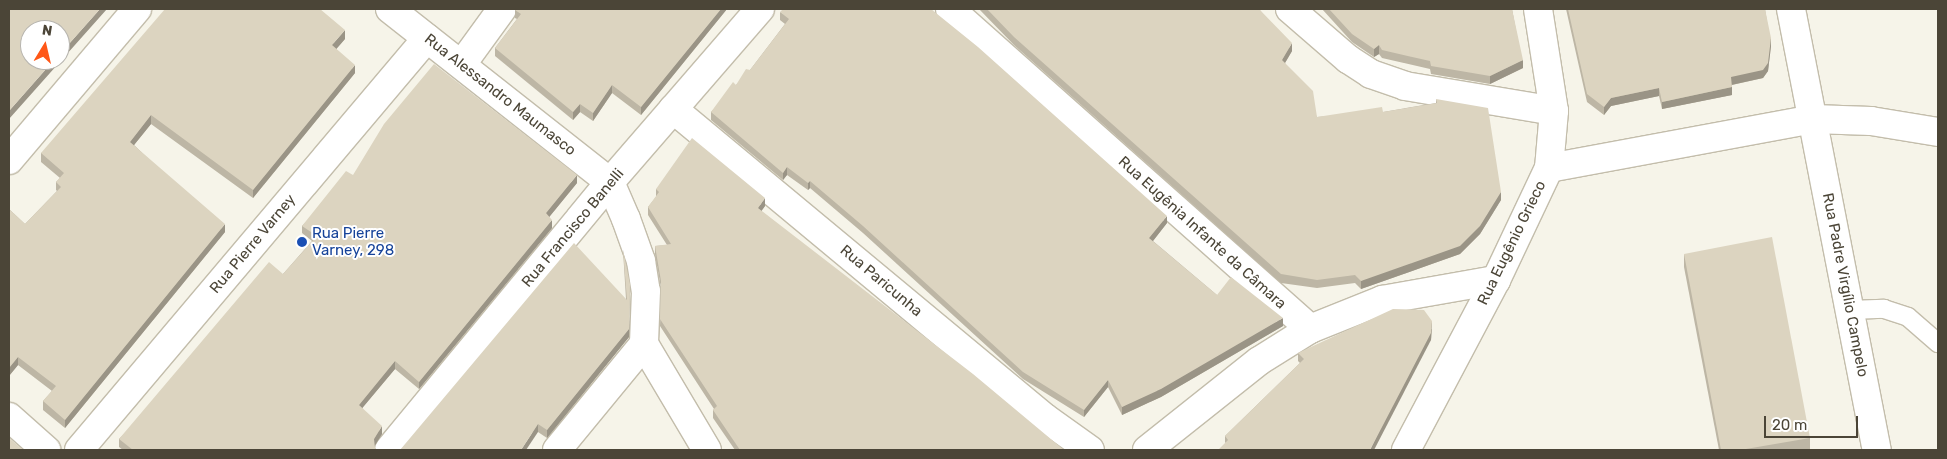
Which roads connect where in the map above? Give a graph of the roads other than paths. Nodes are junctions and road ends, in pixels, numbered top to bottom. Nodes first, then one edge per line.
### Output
1 (136, 9) edge
2 (390, 9) edge
3 (502, 9) edge
4 (760, 9) edge
5 (950, 9) edge
6 (1290, 9) edge
7 (1538, 9) edge
8 (1791, 9) edge
9 (427, 38) junction
10 (462, 64) junction
11 (673, 109) junction
12 (1554, 111) junction
13 (1813, 119) junction
14 (1938, 132) edge
15 (9, 160) edge
16 (1549, 168) junction
17 (610, 182) junction
18 (1496, 280) junction
19 (1849, 310) junction
20 (1310, 329) junction
21 (1938, 342) edge
22 (644, 344) junction
23 (9, 417) edge
24 (46, 450) edge
25 (79, 450) edge
26 (389, 450) edge
27 (557, 450) edge
28 (707, 450) edge
29 (1090, 450) edge
30 (1147, 450) edge
31 (1406, 450) edge
32 (1877, 450) edge

1 - 15 street
2 - 9 street, Rua Alessandro Maumasco
3 - 10 street
4 - 11 street, Rua Francisco Banelli
5 - 20 street, Rua Eugênia Infante da Câmara
6 - 12 street
7 - 12 street
8 - 13 street, Rua Padre Virgílio Campelo
9 - 10 street, Rua Alessandro Maumasco
9 - 25 street, Rua Pierre Varney
10 - 17 street, Rua Alessandro Maumasco
11 - 17 street, Rua Francisco Banelli
11 - 29 street, Rua Paricunha
12 - 16 street
13 - 14 street, Rua Eugênio Grieco
13 - 16 street, Rua Eugênio Grieco
13 - 19 street, Rua Padre Virgílio Campelo
16 - 18 street, Rua Eugênio Grieco
17 - 22 street
17 - 26 street, Rua Francisco Banelli
18 - 20 street
18 - 31 street, Rua Eugênio Grieco
19 - 21 lane
19 - 32 street, Rua Padre Virgílio Campelo
20 - 30 street
22 - 27 street
22 - 28 street
23 - 24 street

